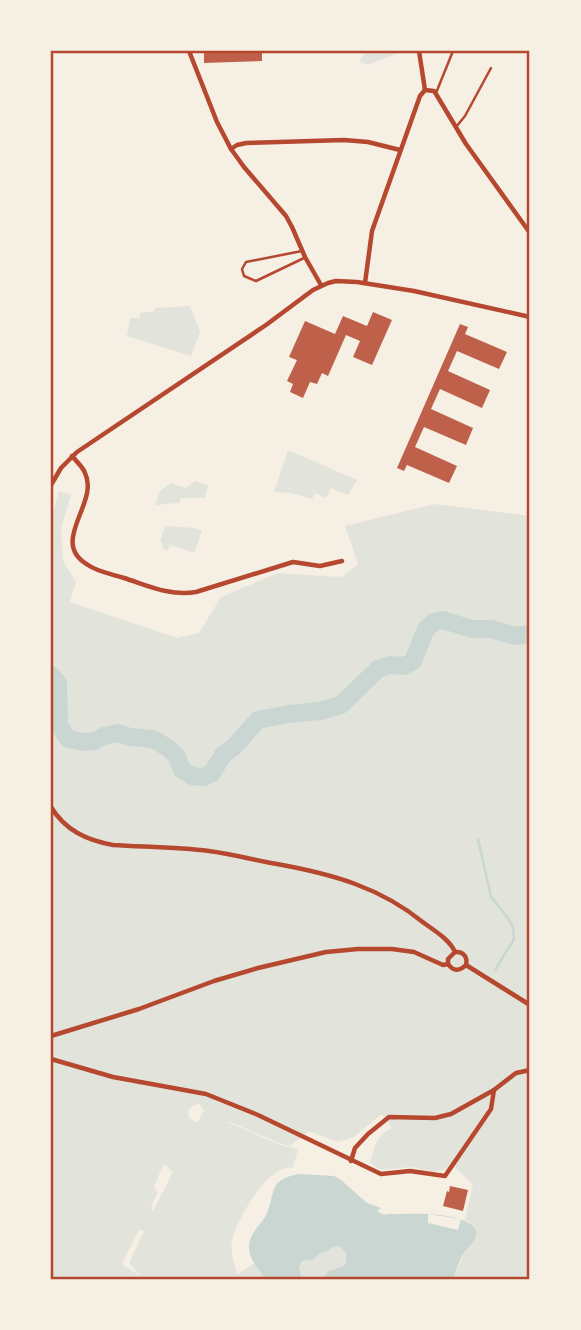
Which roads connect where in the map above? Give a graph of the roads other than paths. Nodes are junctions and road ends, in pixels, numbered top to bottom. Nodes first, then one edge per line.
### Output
1 (189, 51) edge
2 (419, 51) edge
3 (453, 51) edge
4 (491, 68) dead end
5 (425, 90) junction
6 (436, 94) junction
7 (456, 127) junction
8 (231, 149) junction
9 (400, 150) junction
10 (530, 233) edge
11 (302, 251) junction
12 (305, 257) junction
13 (365, 283) junction
14 (321, 285) junction
15 (530, 317) edge
16 (72, 456) junction
17 (51, 485) edge
18 (342, 561) dead end
19 (51, 807) edge
20 (455, 952) junction
21 (448, 964) junction
22 (466, 965) junction
23 (530, 1005) edge
24 (51, 1036) edge
25 (51, 1059) edge
26 (530, 1070) edge
27 (494, 1090) junction
28 (351, 1161) junction

1 - 8 street
2 - 5 street
3 - 6 lane
4 - 7 lane
5 - 6 street
5 - 9 street
6 - 7 street
7 - 10 street
8 - 9 street
8 - 11 street
9 - 13 street
11 - 12 street
11 - 12 lane
12 - 14 street
13 - 14 street
13 - 15 street
14 - 16 street
16 - 17 street
16 - 18 street
19 - 20 street
20 - 21 street
20 - 22 street
21 - 22 street
21 - 24 street
22 - 23 street
25 - 28 street
26 - 27 street
27 - 28 street
27 - 28 street

